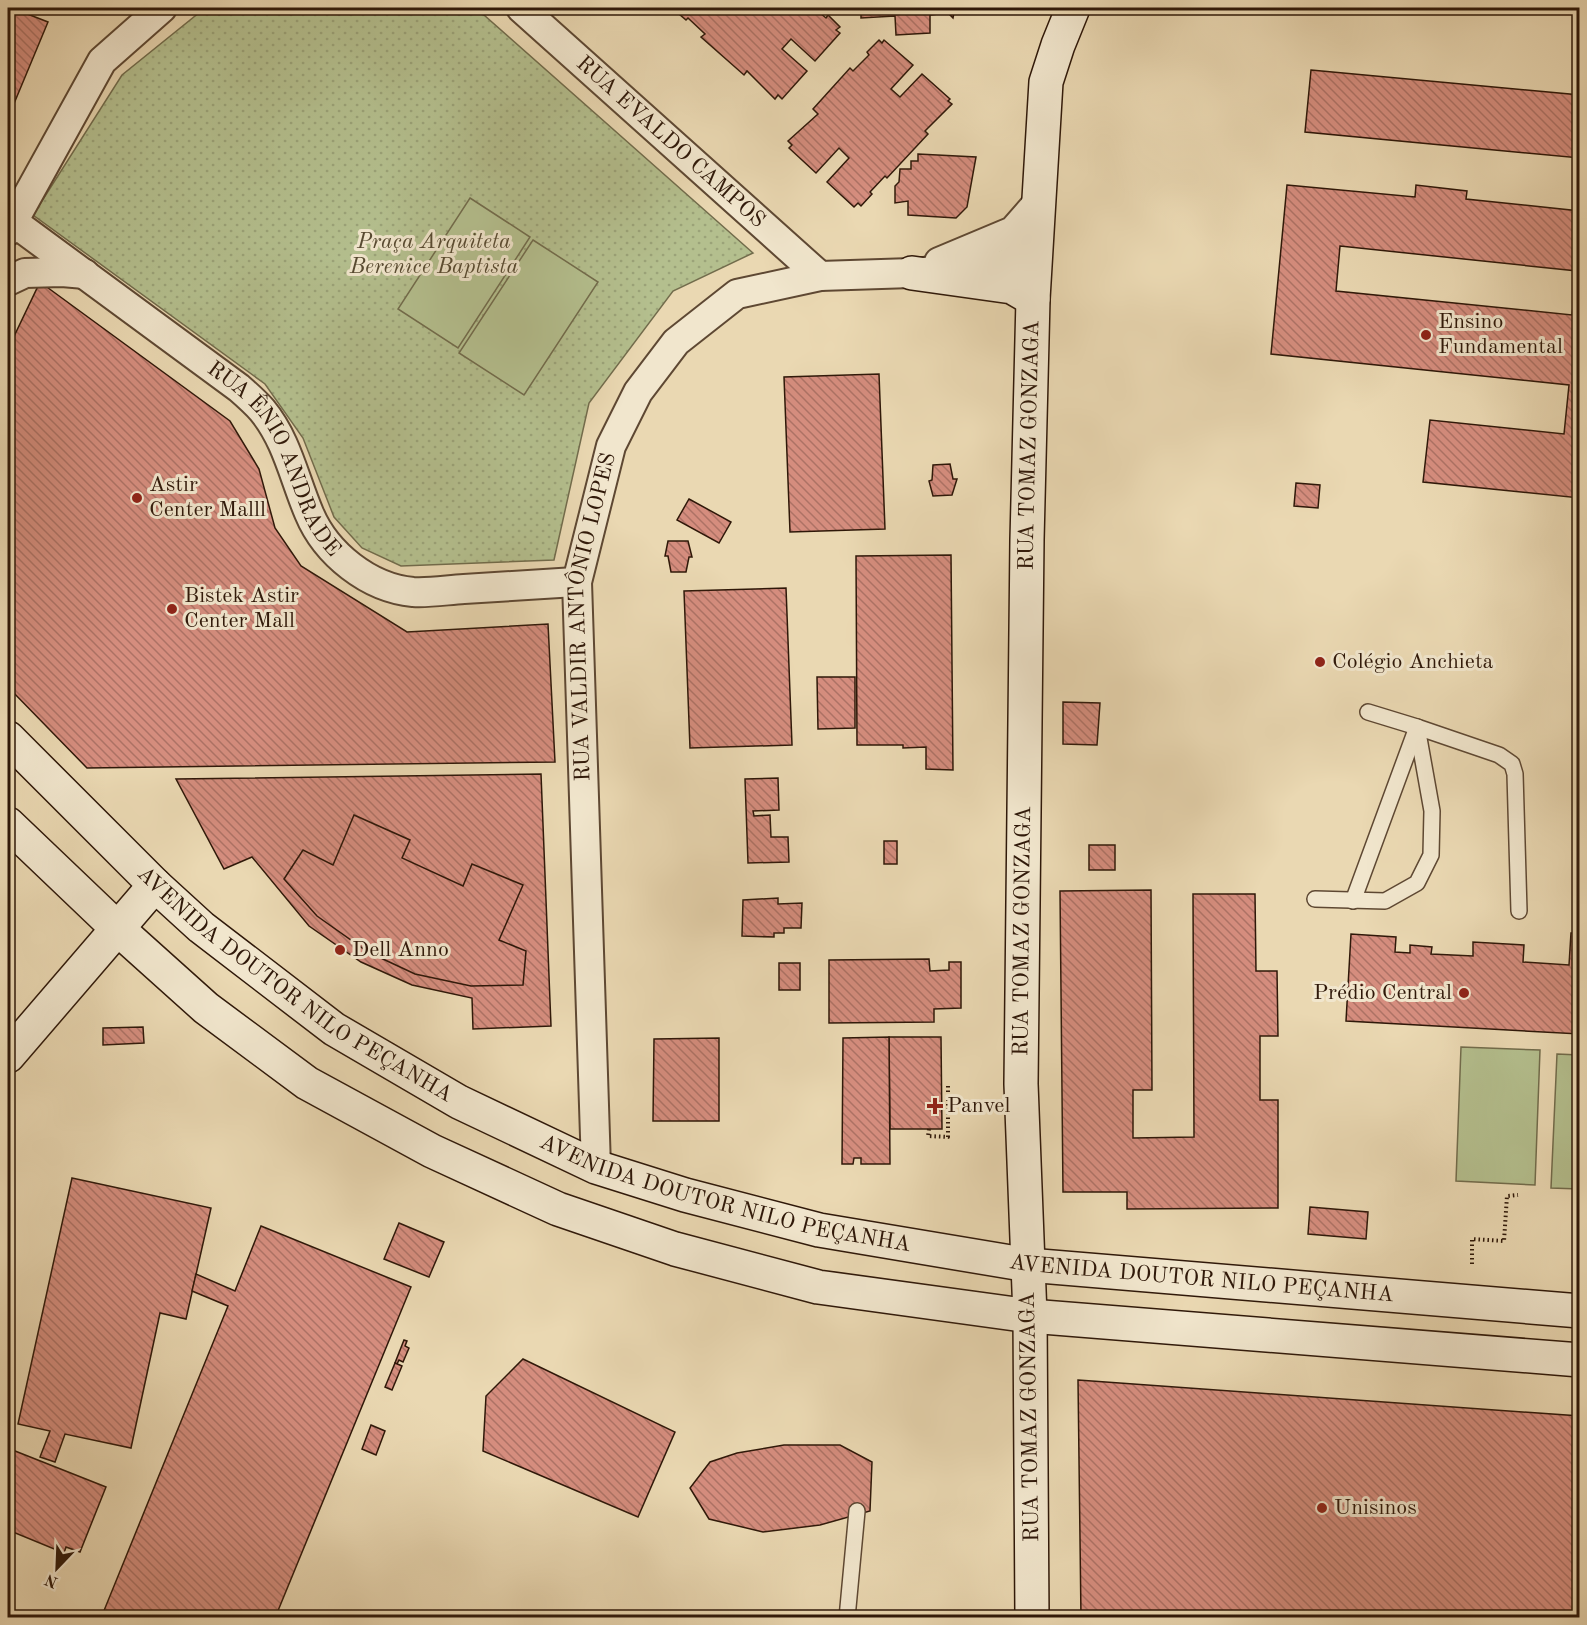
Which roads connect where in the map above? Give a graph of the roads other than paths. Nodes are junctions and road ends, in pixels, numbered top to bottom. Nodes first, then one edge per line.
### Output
1 (162, 8) edge
2 (521, 8) edge
3 (1072, 8) edge
4 (1040, 200) junction
5 (9, 223) edge
6 (1037, 246) junction
7 (912, 273) junction
8 (85, 274) junction
9 (820, 276) junction
10 (8, 281) edge
11 (1033, 299) junction
12 (577, 582) junction
13 (1368, 712) dead end
14 (1417, 728) junction
15 (8, 738) edge
16 (8, 824) edge
17 (155, 885) junction
18 (1315, 899) dead end
19 (1353, 901) junction
20 (1519, 911) dead end
21 (118, 929) junction
22 (8, 1056) edge
23 (596, 1167) junction
24 (1028, 1265) junction
25 (1580, 1311) edge
26 (1030, 1316) junction
27 (1580, 1360) edge
28 (857, 1511) dead end
29 (846, 1617) edge
30 (1032, 1617) edge

1 - 5 street
2 - 9 street, RUA EVALDO CAMPOS
3 - 4 main road, RUA TOMAZ GONZAGA
4 - 6 main road, RUA TOMAZ GONZAGA
4 - 7 street, RUA VALDIR ANTÔNIO LOPES
5 - 8 street, RUA ÊNIO ANDRADE
6 - 7 street, RUA VALDIR ANTÔNIO LOPES
6 - 11 main road, RUA TOMAZ GONZAGA
7 - 9 street, RUA VALDIR ANTÔNIO LOPES
7 - 11 main road
8 - 10 street
8 - 12 street, RUA ÊNIO ANDRADE
9 - 12 street, RUA VALDIR ANTÔNIO LOPES
11 - 24 main road, RUA TOMAZ GONZAGA
12 - 23 street, RUA VALDIR ANTÔNIO LOPES
13 - 14 lane
14 - 19 lane
14 - 19 lane
14 - 20 lane
15 - 17 main road, AVENIDA DOUTOR NILO PEÇANHA
16 - 21 main road
17 - 21 main road
17 - 23 main road, AVENIDA DOUTOR NILO PEÇANHA
18 - 19 lane
21 - 22 main road
21 - 26 main road
23 - 24 main road, AVENIDA DOUTOR NILO PEÇANHA
24 - 25 main road, AVENIDA DOUTOR NILO PEÇANHA
24 - 26 main road, RUA TOMAZ GONZAGA
26 - 27 main road
26 - 30 main road, RUA TOMAZ GONZAGA
28 - 29 lane

